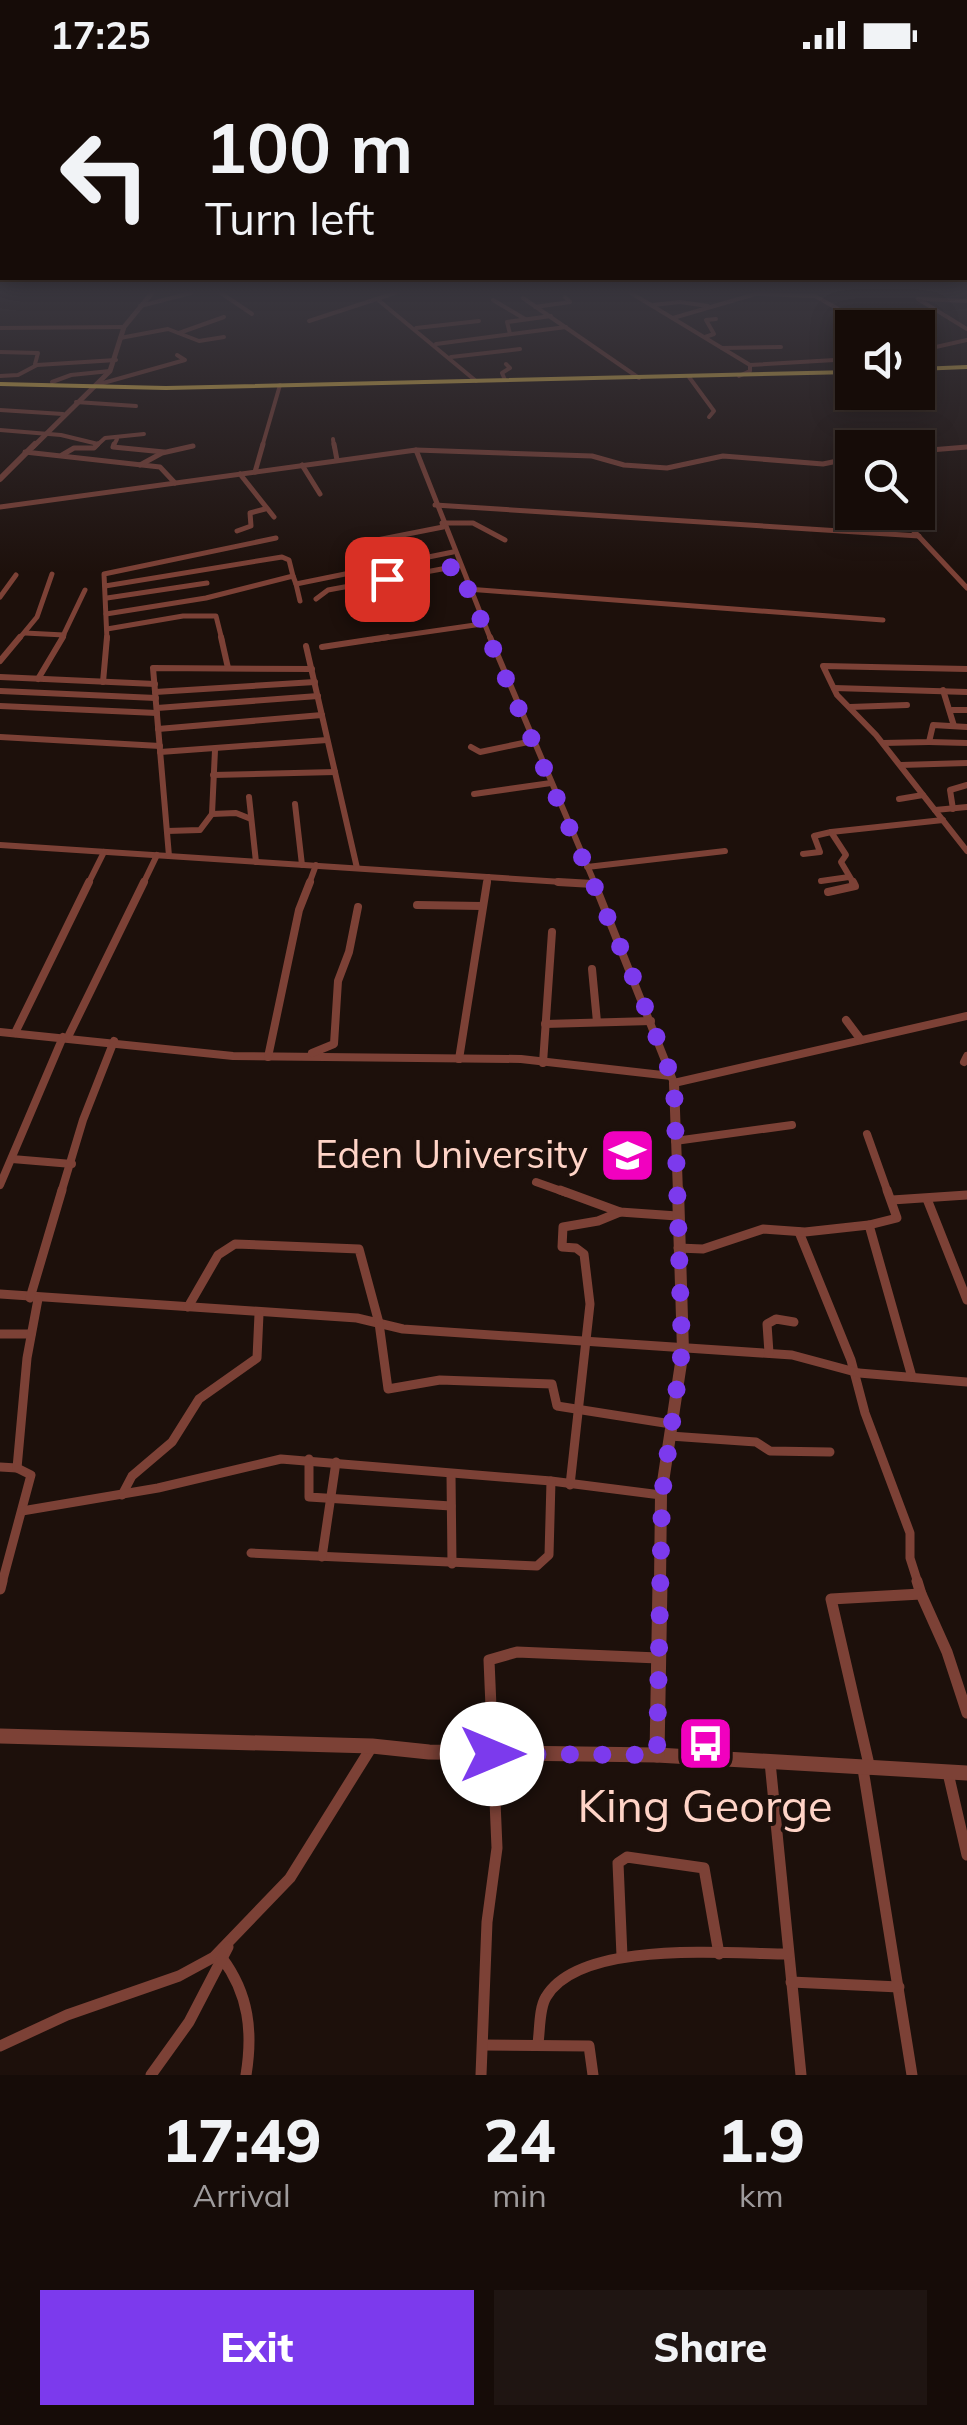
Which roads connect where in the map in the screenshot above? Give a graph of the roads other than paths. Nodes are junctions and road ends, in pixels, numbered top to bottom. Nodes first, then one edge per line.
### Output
1 (79, 387) edge
2 (92, 387) junction
3 (133, 387) edge
4 (280, 387) edge
5 (696, 387) edge
6 (76, 402) junction
7 (136, 406) dead end
8 (0, 410) edge
9 (63, 414) junction
10 (709, 417) dead end
11 (0, 430) edge
12 (44, 433) junction
13 (144, 434) dead end
14 (117, 439) junction
15 (333, 439) dead end
16 (98, 444) junction
17 (193, 446) dead end
18 (967, 446) edge
19 (935, 449) edge
20 (416, 450) junction
21 (25, 452) junction
22 (164, 452) junction
23 (62, 454) junction
24 (336, 460) junction
25 (835, 463) edge
26 (830, 464) junction
27 (140, 465) junction
28 (302, 465) junction
29 (835, 465) edge
30 (255, 472) junction
31 (240, 474) junction
32 (0, 480) edge
33 (175, 483) junction
34 (320, 494) dead end
35 (435, 505) junction
36 (0, 507) edge
37 (265, 510) junction
38 (274, 517) dead end
39 (442, 525) junction
40 (237, 530) dead end
41 (912, 530) edge
42 (918, 536) junction
43 (276, 538) dead end
44 (377, 540) dead end
45 (505, 540) dead end
46 (453, 552) junction
47 (458, 566) junction
48 (52, 574) dead end
49 (16, 575) dead end
50 (294, 576) junction
51 (208, 583) dead end
52 (296, 584) junction
53 (105, 586) junction
54 (967, 588) edge
55 (467, 589) junction
56 (86, 590) dead end
57 (0, 595) edge
58 (106, 598) junction
59 (316, 599) dead end
60 (300, 602) dead end
61 (106, 614) junction
62 (882, 620) dead end
63 (482, 624) junction
64 (107, 629) junction
65 (25, 633) junction
66 (64, 635) junction
67 (306, 646) dead end
68 (322, 647) dead end
69 (0, 661) edge
70 (228, 668) junction
71 (312, 669) junction
72 (967, 669) edge
73 (0, 676) edge
74 (38, 678) junction
75 (103, 682) junction
76 (315, 682) junction
77 (834, 688) junction
78 (943, 690) junction
79 (0, 691) edge
80 (155, 692) junction
81 (967, 692) edge
82 (78, 694) junction
83 (318, 696) junction
84 (0, 706) edge
85 (907, 706) dead end
86 (850, 707) junction
87 (72, 710) junction
88 (952, 710) junction
89 (967, 710) edge
90 (157, 711) junction
91 (322, 715) junction
92 (954, 726) junction
93 (967, 727) edge
94 (158, 729) junction
95 (0, 737) edge
96 (328, 740) junction
97 (533, 740) junction
98 (929, 742) junction
99 (883, 743) junction
100 (967, 743) edge
101 (471, 747) dead end
102 (160, 749) junction
103 (215, 750) junction
104 (964, 763) edge
105 (900, 765) junction
106 (335, 772) junction
107 (966, 774) edge
108 (213, 775) junction
109 (550, 783) junction
110 (967, 785) edge
111 (474, 794) dead end
112 (924, 795) junction
113 (249, 797) dead end
114 (899, 799) dead end
115 (295, 804) dead end
116 (967, 807) edge
117 (953, 809) junction
118 (935, 810) junction
119 (212, 814) junction
120 (251, 819) junction
121 (942, 820) junction
122 (167, 831) junction
123 (831, 832) junction
124 (0, 846) edge
125 (966, 849) edge
126 (725, 850) dead end
127 (104, 852) junction
128 (802, 854) dead end
129 (157, 855) junction
130 (169, 856) junction
131 (256, 862) junction
132 (302, 864) junction
133 (316, 866) junction
134 (587, 867) junction
135 (358, 868) junction
136 (488, 877) junction
137 (850, 877) junction
138 (821, 881) dead end
139 (593, 884) junction
140 (828, 892) dead end
141 (417, 905) dead end
142 (482, 906) junction
143 (358, 907) dead end
144 (552, 932) dead end
145 (592, 969) dead end
146 (967, 1016) edge
147 (846, 1020) dead end
148 (651, 1021) junction
149 (597, 1022) junction
150 (545, 1024) junction
151 (0, 1032) edge
152 (14, 1032) junction
153 (65, 1037) junction
154 (862, 1040) junction
155 (114, 1041) junction
156 (268, 1057) junction
157 (303, 1057) junction
158 (459, 1060) junction
159 (543, 1063) junction
160 (672, 1080) junction
161 (792, 1125) dead end
162 (867, 1134) dead end
163 (675, 1141) junction
164 (12, 1159) junction
165 (72, 1164) junction
166 (536, 1182) dead end
167 (0, 1186) edge
168 (967, 1195) edge
169 (928, 1199) junction
170 (892, 1200) junction
171 (620, 1212) junction
172 (677, 1216) junction
173 (870, 1225) junction
174 (800, 1232) junction
175 (678, 1248) junction
176 (0, 1294) edge
177 (34, 1298) junction
178 (967, 1300) edge
179 (188, 1307) junction
180 (259, 1314) junction
181 (794, 1322) dead end
182 (379, 1324) junction
183 (0, 1334) edge
184 (31, 1334) junction
185 (587, 1344) junction
186 (682, 1350) junction
187 (769, 1354) junction
188 (853, 1372) junction
189 (912, 1378) junction
190 (967, 1382) edge
191 (578, 1408) junction
192 (671, 1430) junction
193 (830, 1452) dead end
194 (309, 1459) junction
195 (336, 1462) junction
196 (0, 1468) edge
197 (17, 1468) junction
198 (451, 1474) junction
199 (551, 1481) junction
200 (570, 1485) junction
201 (122, 1495) junction
202 (662, 1495) junction
203 (333, 1499) junction
204 (451, 1506) junction
205 (22, 1511) junction
206 (251, 1553) dead end
207 (322, 1557) junction
208 (452, 1564) junction
209 (0, 1589) edge
210 (920, 1594) junction
211 (658, 1658) junction
212 (967, 1713) edge
213 (0, 1736) edge
214 (372, 1746) junction
215 (492, 1754) junction
216 (660, 1756) junction
217 (770, 1762) junction
218 (866, 1769) junction
219 (948, 1773) junction
220 (967, 1773) edge
221 (967, 1855) edge
222 (230, 1943) junction
223 (719, 1954) junction
224 (788, 1954) junction
225 (622, 1956) junction
226 (222, 1958) junction
227 (791, 1982) junction
228 (899, 1987) junction
229 (538, 2043) junction
230 (482, 2045) junction
231 (0, 2046) edge
232 (152, 2075) edge
233 (246, 2075) edge
234 (482, 2075) edge
235 (593, 2075) edge
236 (801, 2075) edge
237 (912, 2075) edge

1 - 2 main road
2 - 3 main road
2 - 6 street
4 - 30 street
5 - 10 street
6 - 7 street
6 - 9 street
8 - 9 street
9 - 12 street
11 - 12 street
12 - 16 street
12 - 21 street
13 - 14 street
14 - 16 street
14 - 22 street
15 - 24 street
16 - 23 street
17 - 22 street
18 - 19 street
20 - 24 street
20 - 26 street
20 - 35 street
21 - 23 street
21 - 32 street
22 - 27 street
23 - 27 street
24 - 28 street
25 - 26 street
26 - 29 street
27 - 33 street
28 - 30 street
28 - 34 street
30 - 31 street
31 - 33 street
31 - 37 street
33 - 36 street
35 - 39 street
35 - 42 street
37 - 38 street
37 - 40 street
39 - 44 street
39 - 45 street
39 - 46 street
41 - 42 street
42 - 54 street
43 - 53 street
46 - 47 street
46 - 52 street
47 - 55 street
47 - 59 street
48 - 65 street
49 - 57 street
50 - 52 street
50 - 53 street
50 - 61 street
51 - 58 street
52 - 60 street
53 - 58 street
55 - 62 street
55 - 63 street
56 - 66 street
58 - 61 street
61 - 64 street
63 - 68 street
63 - 97 street
64 - 70 street
64 - 75 street
65 - 66 street
65 - 69 street
66 - 74 street
67 - 71 street
70 - 71 street
70 - 80 street
71 - 76 street
72 - 77 street
73 - 74 street
74 - 75 street
75 - 80 street
76 - 80 street
76 - 83 street
77 - 78 street
77 - 86 street
78 - 81 street
78 - 88 street
79 - 82 street
80 - 82 street
80 - 90 street
82 - 87 street
83 - 90 street
83 - 91 street
84 - 87 street
85 - 86 street
86 - 99 street
87 - 90 street
88 - 89 street
88 - 92 street
90 - 94 street
91 - 94 street
91 - 96 street
92 - 93 street
92 - 98 street
94 - 102 street
95 - 102 street
96 - 103 street
96 - 106 street
97 - 101 street
97 - 109 street
98 - 99 street
98 - 100 street
99 - 105 street
102 - 103 street
102 - 122 street
103 - 108 street
104 - 105 street
104 - 107 street
105 - 112 street
106 - 108 street
106 - 135 street
108 - 119 street
109 - 111 street
109 - 134 street
110 - 117 street
112 - 114 street
112 - 118 street
113 - 120 street
115 - 132 street
116 - 117 street
117 - 118 street
118 - 121 street
119 - 120 street
119 - 122 street
120 - 131 street
121 - 123 street
121 - 125 street
122 - 130 street
123 - 128 street
123 - 137 street
124 - 127 street
126 - 134 street
127 - 129 street
127 - 152 street
129 - 130 street
129 - 153 street
130 - 131 street
131 - 132 street
132 - 133 street
133 - 135 street
133 - 156 street
134 - 139 street
135 - 136 street
136 - 139 street
136 - 142 street
137 - 138 street
137 - 140 street
139 - 148 street
141 - 142 street
142 - 158 street
143 - 157 street
144 - 150 street
145 - 149 street
146 - 154 street
147 - 154 street
148 - 149 street
148 - 160 street
149 - 150 street
150 - 159 street
151 - 152 street
152 - 153 street
153 - 155 street
153 - 164 street
154 - 160 street
155 - 156 street
155 - 165 street
156 - 157 street
157 - 158 street
158 - 159 street
159 - 160 street
160 - 163 street
161 - 163 street
162 - 170 street
163 - 172 street
164 - 165 street
164 - 167 street
165 - 177 street
166 - 171 street
168 - 169 street
169 - 170 street
169 - 178 street
170 - 173 street
171 - 172 street
171 - 185 street
172 - 175 street
173 - 174 street
173 - 189 street
174 - 175 street
174 - 188 street
175 - 186 street
176 - 177 street
177 - 179 street
177 - 184 street
179 - 180 street
179 - 182 street
180 - 182 street
180 - 201 street
181 - 187 street
182 - 185 street
182 - 191 street
183 - 184 street
184 - 197 street
185 - 186 street
185 - 191 street
186 - 187 street
186 - 192 street
187 - 188 street
188 - 189 street
188 - 210 street
189 - 190 street
191 - 192 street
191 - 200 street
192 - 193 street
192 - 202 street
194 - 195 street
194 - 201 street
194 - 203 street
195 - 198 street
195 - 203 street
196 - 197 street
197 - 205 street
198 - 199 street
198 - 204 street
199 - 200 street
199 - 208 street
200 - 202 street
201 - 205 street
202 - 211 street
203 - 204 street
203 - 207 street
204 - 208 street
205 - 209 street
206 - 207 street
207 - 208 street
210 - 212 street
210 - 218 street
211 - 215 street
211 - 216 street
213 - 214 street
214 - 215 street
214 - 222 street
215 - 216 street
215 - 230 street
216 - 217 street
217 - 218 street
217 - 224 street
218 - 219 street
218 - 228 street
219 - 220 street
219 - 221 street
222 - 226 street
222 - 231 street
223 - 224 street
223 - 225 street
223 - 225 street
224 - 227 street
225 - 229 street
226 - 232 street
226 - 233 street
227 - 228 street
227 - 236 street
228 - 237 street
229 - 230 street
229 - 235 street
230 - 234 street

